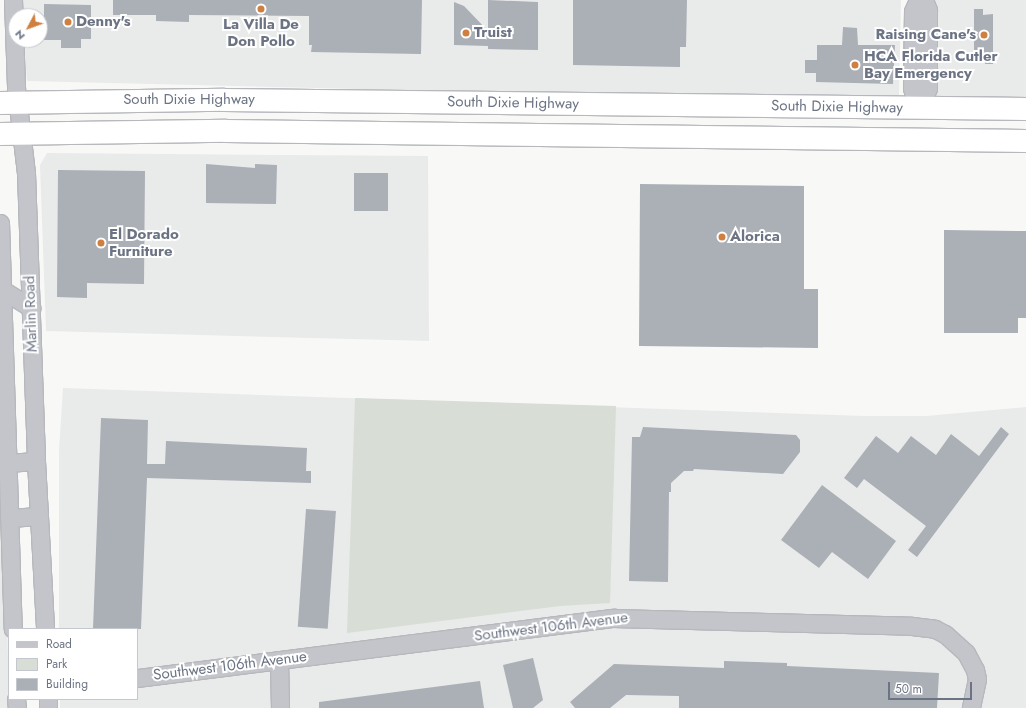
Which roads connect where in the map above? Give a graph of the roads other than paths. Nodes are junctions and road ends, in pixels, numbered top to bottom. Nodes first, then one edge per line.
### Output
1 (13, 0) edge
2 (918, 0) edge
3 (924, 0) edge
4 (440, 102) junction
5 (9, 103) edge
6 (696, 105) junction
7 (918, 108) junction
8 (1026, 109) edge
9 (22, 133) junction
10 (0, 134) edge
11 (438, 134) junction
12 (694, 138) junction
13 (917, 140) junction
14 (1026, 141) edge
15 (0, 223) edge
16 (1, 289) edge
17 (31, 308) junction
18 (36, 460) junction
19 (7, 463) junction
20 (38, 516) junction
21 (9, 518) junction
22 (13, 628) edge
23 (45, 628) edge
24 (279, 660) junction
25 (138, 678) edge
26 (280, 708) edge
27 (971, 708) edge

1 - 5 street, Marlin Road
2 - 7 street
3 - 7 street
4 - 5 highway, South Dixie Highway
4 - 6 highway, South Dixie Highway
4 - 11 highway
5 - 9 street, Marlin Road
6 - 7 highway, South Dixie Highway
6 - 12 highway
7 - 8 highway, South Dixie Highway
7 - 13 highway
9 - 10 highway, South Dixie Highway
9 - 11 highway, South Dixie Highway
9 - 17 street, Marlin Road
11 - 12 highway, South Dixie Highway
12 - 13 highway, South Dixie Highway
13 - 14 highway, South Dixie Highway
15 - 16 street, Marlin Road
16 - 17 street
16 - 19 street, Marlin Road
17 - 18 street, Marlin Road
18 - 19 street
18 - 20 street, Marlin Road
19 - 21 street, Marlin Road
20 - 21 street
20 - 23 street, Marlin Road
21 - 22 street, Marlin Road
24 - 25 street, Southwest 106th Avenue
24 - 26 street
24 - 27 street, Southwest 106th Avenue

